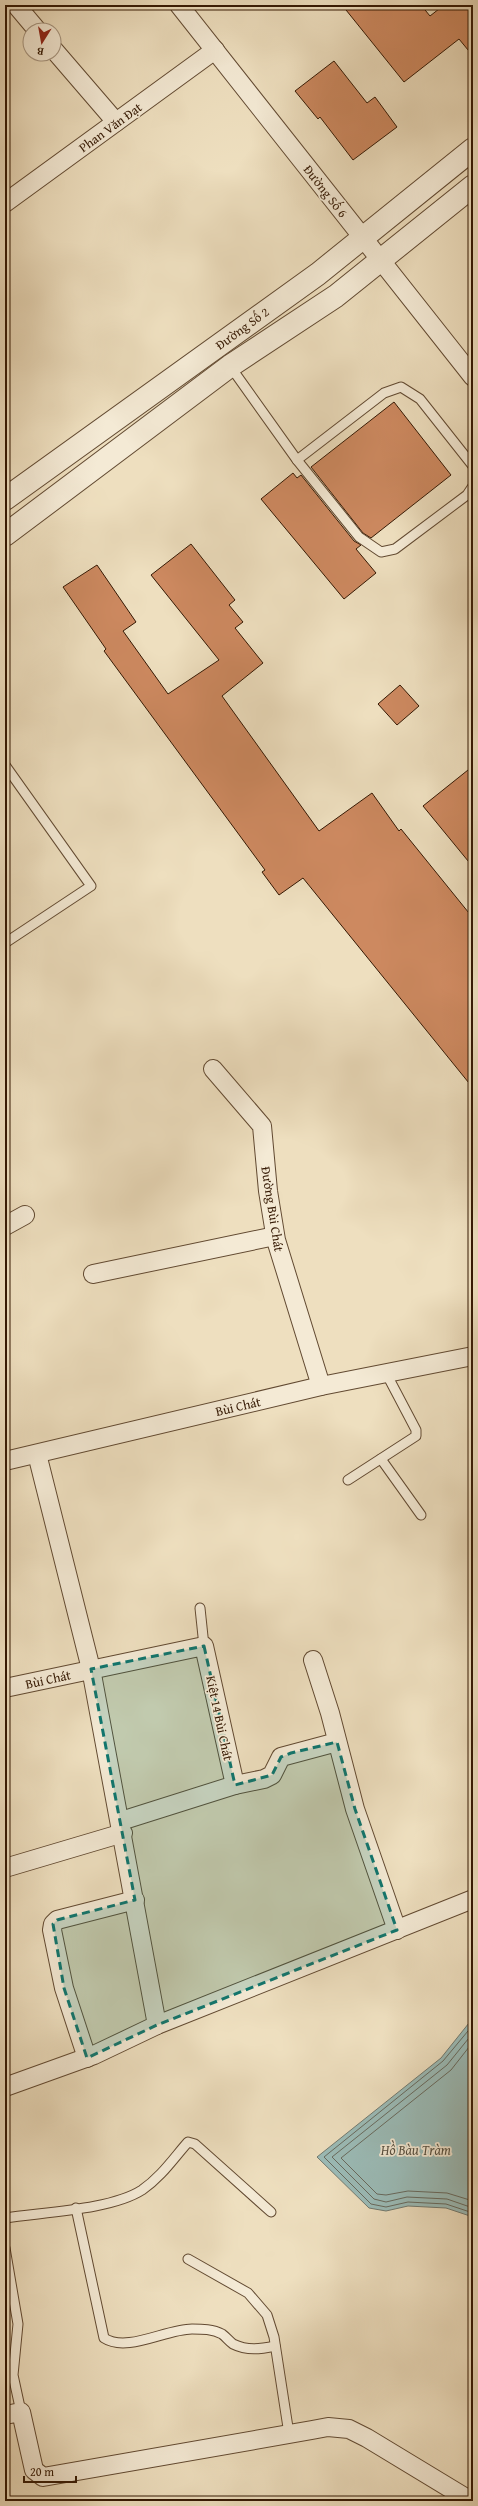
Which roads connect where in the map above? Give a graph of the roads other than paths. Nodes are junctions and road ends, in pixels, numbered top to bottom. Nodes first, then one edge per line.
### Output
1 (16, 5) edge
2 (179, 5) edge
3 (30, 22) edge
4 (215, 50) junction
5 (62, 59) edge
6 (116, 122) junction
7 (473, 149) edge
8 (473, 186) edge
9 (5, 203) edge
10 (363, 239) junction
11 (380, 262) junction
12 (230, 366) junction
13 (473, 378) edge
14 (297, 460) junction
15 (473, 466) edge
16 (473, 486) edge
17 (5, 499) edge
18 (5, 535) edge
19 (6, 767) edge
20 (5, 942) edge
21 (213, 1069) dead end
22 (25, 1214) dead end
23 (5, 1226) edge
24 (275, 1236) junction
25 (94, 1274) dead end
26 (473, 1356) edge
27 (386, 1373) junction
28 (321, 1386) junction
29 (37, 1454) junction
30 (380, 1459) junction
31 (5, 1461) edge
32 (348, 1480) dead end
33 (421, 1515) dead end
34 (200, 1608) dead end
35 (204, 1646) junction
36 (313, 1660) dead end
37 (92, 1669) junction
38 (5, 1688) edge
39 (337, 1742) junction
40 (235, 1785) junction
41 (122, 1827) junction
42 (5, 1868) edge
43 (135, 1900) junction
44 (473, 1900) edge
45 (397, 1930) junction
46 (157, 2025) junction
47 (87, 2058) junction
48 (5, 2087) edge
49 (76, 2208) junction
50 (271, 2212) dead end
51 (5, 2218) edge
52 (5, 2248) edge
53 (188, 2259) dead end
54 (275, 2346) junction
55 (13, 2413) edge
56 (289, 2434) junction
57 (471, 2501) edge

1 - 3 street
2 - 4 street, Đường Số 6
4 - 6 street, Phan Văn Đạt
4 - 10 street, Đường Số 6
5 - 6 street
6 - 9 street, Phan Văn Đạt
7 - 10 street, Đường Số 2
8 - 11 street, Đường Số 2
10 - 11 street, Đường Số 6
10 - 17 street, Đường Số 2
11 - 12 street, Đường Số 2
11 - 13 street, Đường Số 6
12 - 14 lane
12 - 18 street, Đường Số 2
14 - 15 lane
14 - 16 lane
19 - 20 lane
21 - 24 street, Đường Bùi Chát
22 - 23 street
24 - 25 street
24 - 28 street, Đường Bùi Chát
26 - 27 street, Bùi Chát
27 - 28 street, Bùi Chát
27 - 30 lane
28 - 29 street, Bùi Chát
29 - 31 street, Bùi Chát
29 - 37 street
30 - 32 lane
30 - 33 lane
34 - 35 lane
35 - 37 street
35 - 40 street, Kiệt 14 Bùi Chát
36 - 39 street
37 - 38 street, Bùi Chát
37 - 41 street
39 - 40 street
39 - 45 street
40 - 41 street
41 - 42 street
41 - 43 street
43 - 46 street
43 - 47 street
44 - 45 street
45 - 46 street
46 - 47 street
47 - 48 street
49 - 50 lane
49 - 51 lane
49 - 54 lane
52 - 55 lane
53 - 54 lane
54 - 56 lane
55 - 56 street
56 - 57 street

